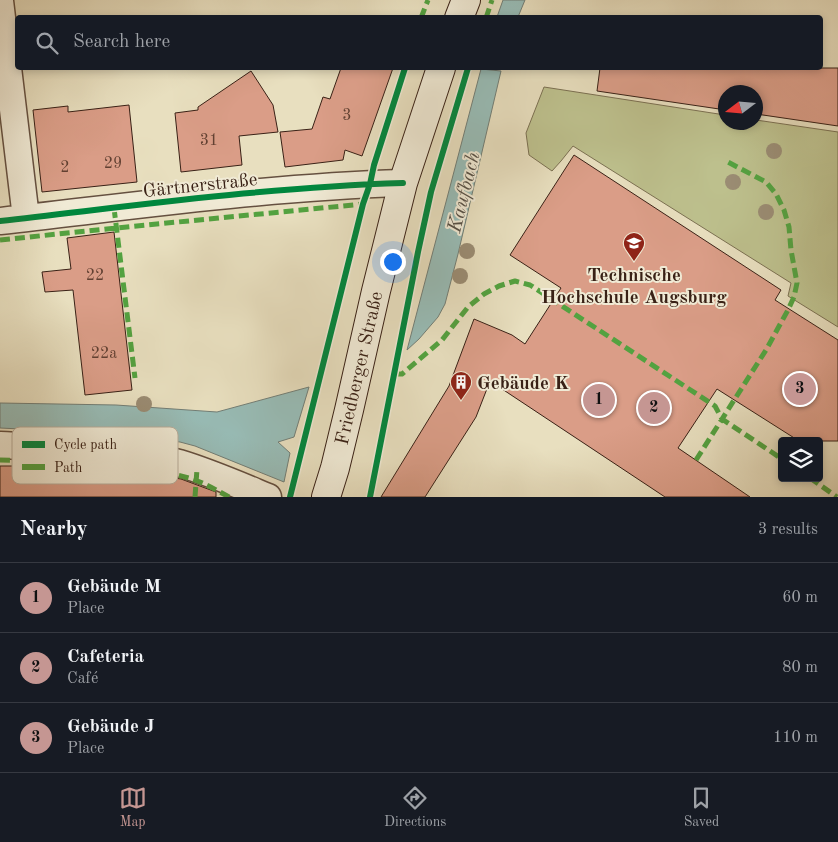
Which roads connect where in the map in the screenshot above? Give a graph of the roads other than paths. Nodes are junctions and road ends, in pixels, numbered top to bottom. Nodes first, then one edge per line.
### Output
1 (466, 0) edge
2 (0, 2) edge
3 (460, 15) edge
4 (441, 70) edge
5 (403, 183) junction
6 (26, 218) junction
7 (0, 221) edge
8 (178, 464) edge
9 (335, 468) junction
10 (268, 497) edge
11 (326, 497) edge
12 (338, 497) edge

1 - 3 main road
2 - 6 street
4 - 5 main road, Friedberger Straße
5 - 6 street, Gärtnerstraße
5 - 9 main road, Friedberger Straße
6 - 7 street, Gärtnerstraße
8 - 10 street
9 - 11 main road, Friedberger Straße
9 - 12 main road, Friedberger Straße

